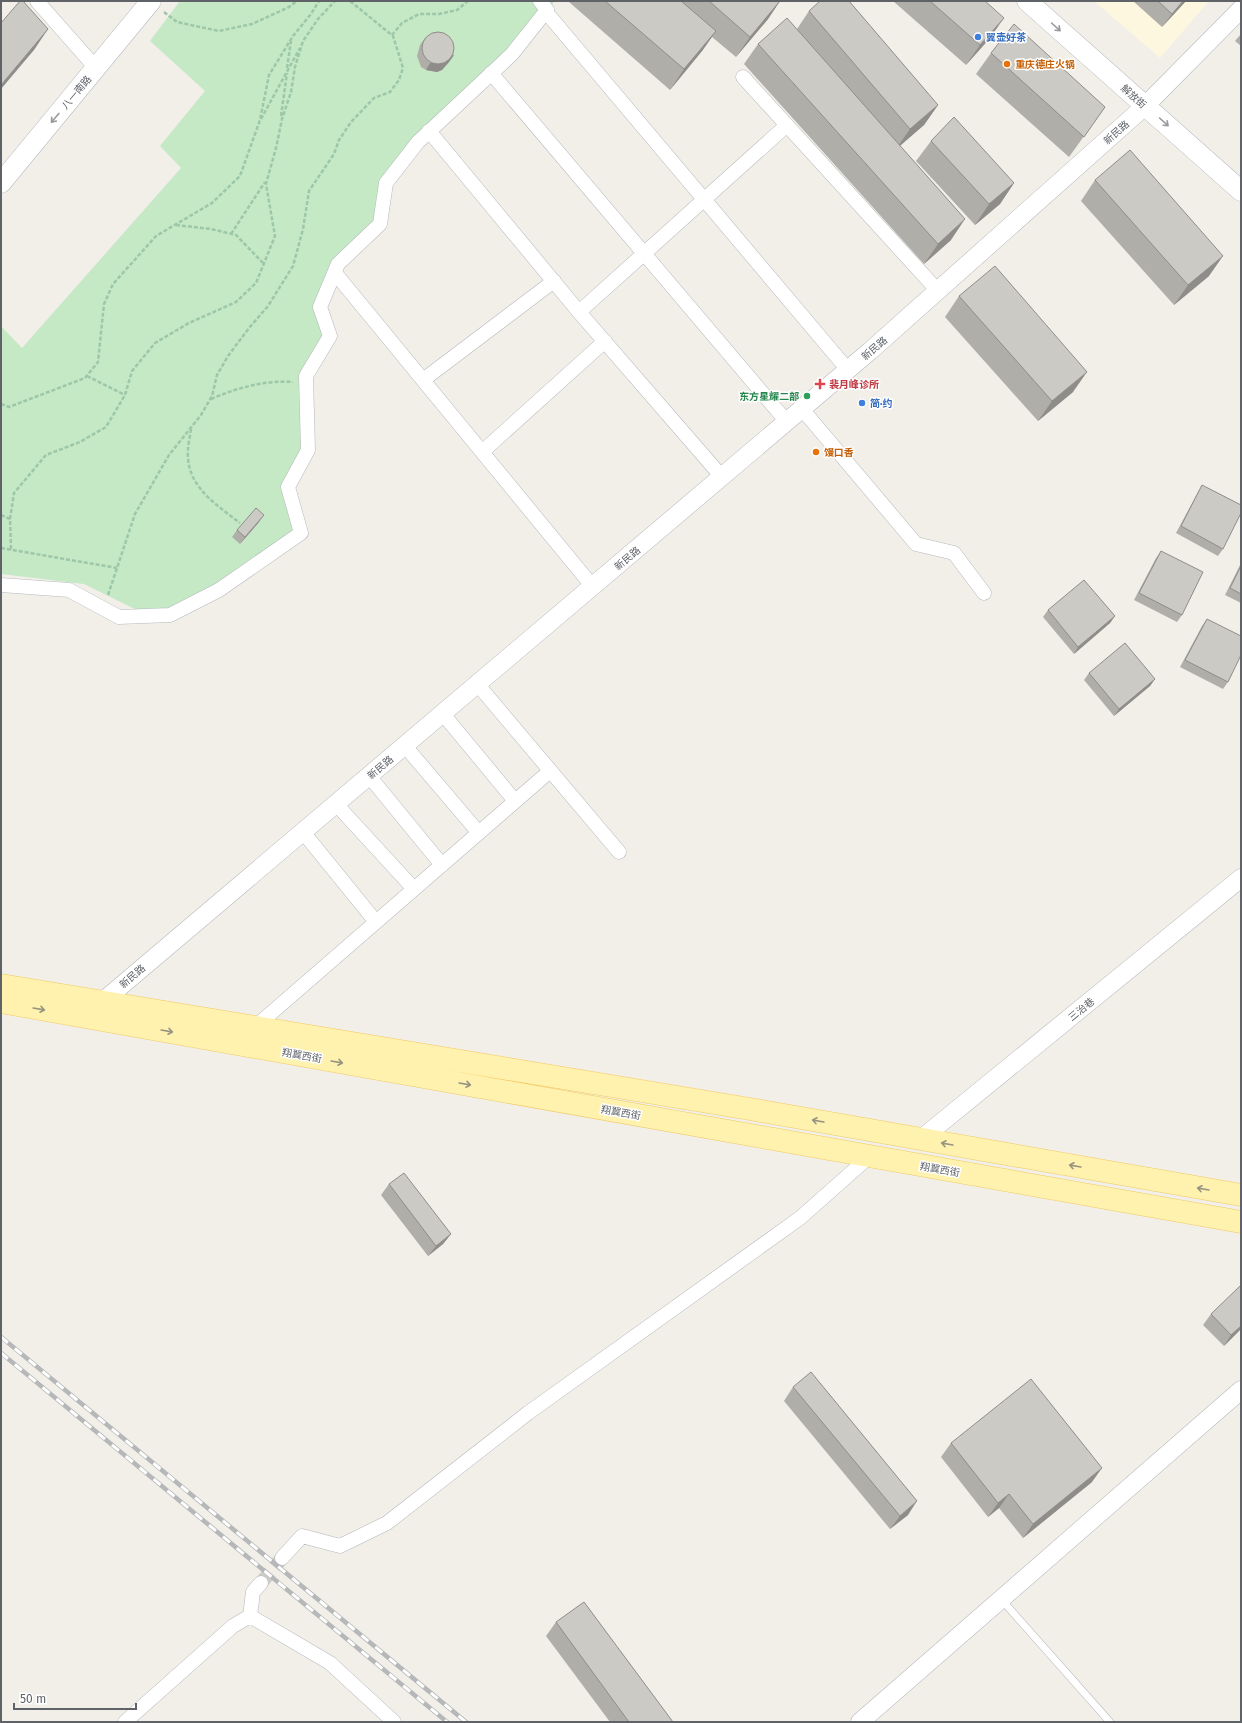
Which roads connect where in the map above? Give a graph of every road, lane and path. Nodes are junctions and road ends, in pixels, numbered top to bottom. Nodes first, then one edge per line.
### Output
1 (37, 1) edge
2 (146, 1) edge
3 (297, 1) edge
4 (318, 1) edge
5 (335, 1) edge
6 (350, 1) edge
7 (468, 1) edge
8 (1027, 1) edge
9 (1048, 1) edge
10 (543, 6) edge
11 (1241, 9) edge
12 (392, 35) junction
13 (291, 39) junction
14 (303, 42) junction
15 (91, 64) junction
16 (287, 72) junction
17 (491, 73) junction
18 (744, 77) dead end
19 (1150, 101) junction
20 (259, 123) junction
21 (787, 125) junction
22 (279, 130) junction
23 (429, 132) junction
24 (1, 162) edge
25 (1241, 173) edge
26 (267, 179) junction
27 (1, 183) edge
28 (1241, 191) edge
29 (704, 199) junction
30 (175, 225) junction
31 (232, 234) junction
32 (645, 253) junction
33 (263, 262) junction
34 (335, 273) junction
35 (554, 281) junction
36 (938, 291) junction
37 (579, 312) junction
38 (605, 341) junction
39 (848, 370) junction
40 (87, 376) junction
41 (423, 380) junction
42 (306, 383) junction
43 (125, 396) junction
44 (210, 399) junction
45 (1, 404) edge
46 (802, 409) junction
47 (787, 422) junction
48 (191, 429) junction
49 (482, 452) junction
50 (722, 477) junction
51 (1, 515) edge
52 (10, 519) junction
53 (240, 523) dead end
54 (1, 548) edge
55 (11, 549) junction
56 (118, 568) junction
57 (1, 585) edge
58 (593, 587) junction
59 (984, 593) dead end
60 (105, 609) junction
61 (478, 685) junction
62 (443, 714) junction
63 (405, 746) junction
64 (550, 771) junction
65 (369, 776) junction
66 (516, 801) junction
67 (336, 804) junction
68 (303, 832) junction
69 (479, 833) junction
70 (619, 852) dead end
71 (442, 865) junction
72 (1241, 878) edge
73 (414, 889) junction
74 (376, 922) junction
75 (1, 985) edge
76 (1, 1002) edge
77 (102, 1002) junction
78 (255, 1027) junction
79 (921, 1139) junction
80 (870, 1156) junction
81 (1241, 1195) edge
82 (1241, 1222) edge
83 (1241, 1390) edge
84 (282, 1558) tunnel mouth
85 (260, 1583) tunnel mouth
86 (1001, 1599) junction
87 (250, 1616) junction
88 (125, 1722) edge
89 (394, 1722) edge
90 (860, 1722) edge
91 (1110, 1722) edge

1 - 15 street
2 - 3 path
2 - 15 main road, 八一南路
4 - 13 path
5 - 14 path
6 - 12 path
7 - 12 path
8 -> 19 main road, 解放街
9 - 19 main road
10 - 17 street
10 - 29 street
11 - 19 street, 新民路
12 - 44 path
13 - 16 path
13 - 20 path
14 - 16 path
14 - 22 path
15 - 24 main road, 八一南路
15 -> 27 main road, 八一南路
16 - 20 path
16 - 22 path
17 - 23 street
17 - 32 street
18 - 21 street
19 - 25 main road
19 -> 28 main road, 解放街
19 - 36 street, 新民路
20 - 30 path
21 - 29 street
21 - 36 street
22 - 26 path
23 - 34 street
23 - 35 street
26 - 31 path
26 - 33 path
29 - 32 street
29 - 39 street
30 - 31 path
30 - 40 path
31 - 33 path
32 - 37 street
32 - 47 street
33 - 43 path
34 - 41 street
34 - 42 street
35 - 37 street
35 - 41 street
36 - 39 street, 新民路
37 - 38 street
38 - 49 street
38 - 50 street
39 - 46 street, 新民路
40 - 43 path
40 - 45 path
41 - 49 street
42 - 44 path
42 - 60 street
43 - 52 path
44 - 48 path
46 - 47 street, 新民路
46 - 59 street
47 - 50 street, 新民路
48 - 53 path
48 - 56 path
49 - 58 street
50 - 58 street, 新民路
51 - 52 path
52 - 55 path
54 - 55 path
55 - 56 path
56 - 60 path
57 - 60 street
58 - 61 street, 新民路
61 - 62 street, 新民路
61 - 64 street
62 - 63 street, 新民路
62 - 66 street
63 - 65 street, 新民路
63 - 69 street
64 - 66 street
64 - 70 street
65 - 67 street, 新民路
65 - 71 street
66 - 69 street
67 - 68 street, 新民路
67 - 73 street
68 - 74 street
68 - 77 street, 新民路
69 - 71 street
71 - 73 street
72 - 79 street, 三治巷
73 - 74 street
74 - 78 street
75 - 77 main road, 翔翼西街
76 -> 80 main road, 翔翼西街
77 - 78 main road, 翔翼西街
79 -> 78 main road, 翔翼西街
81 -> 79 main road, 翔翼西街
80 - 82 main road, 翔翼西街
80 - 84 street
83 - 86 street
85 - 87 street
86 - 90 street
86 - 91 lane
87 - 88 street
87 - 89 street

